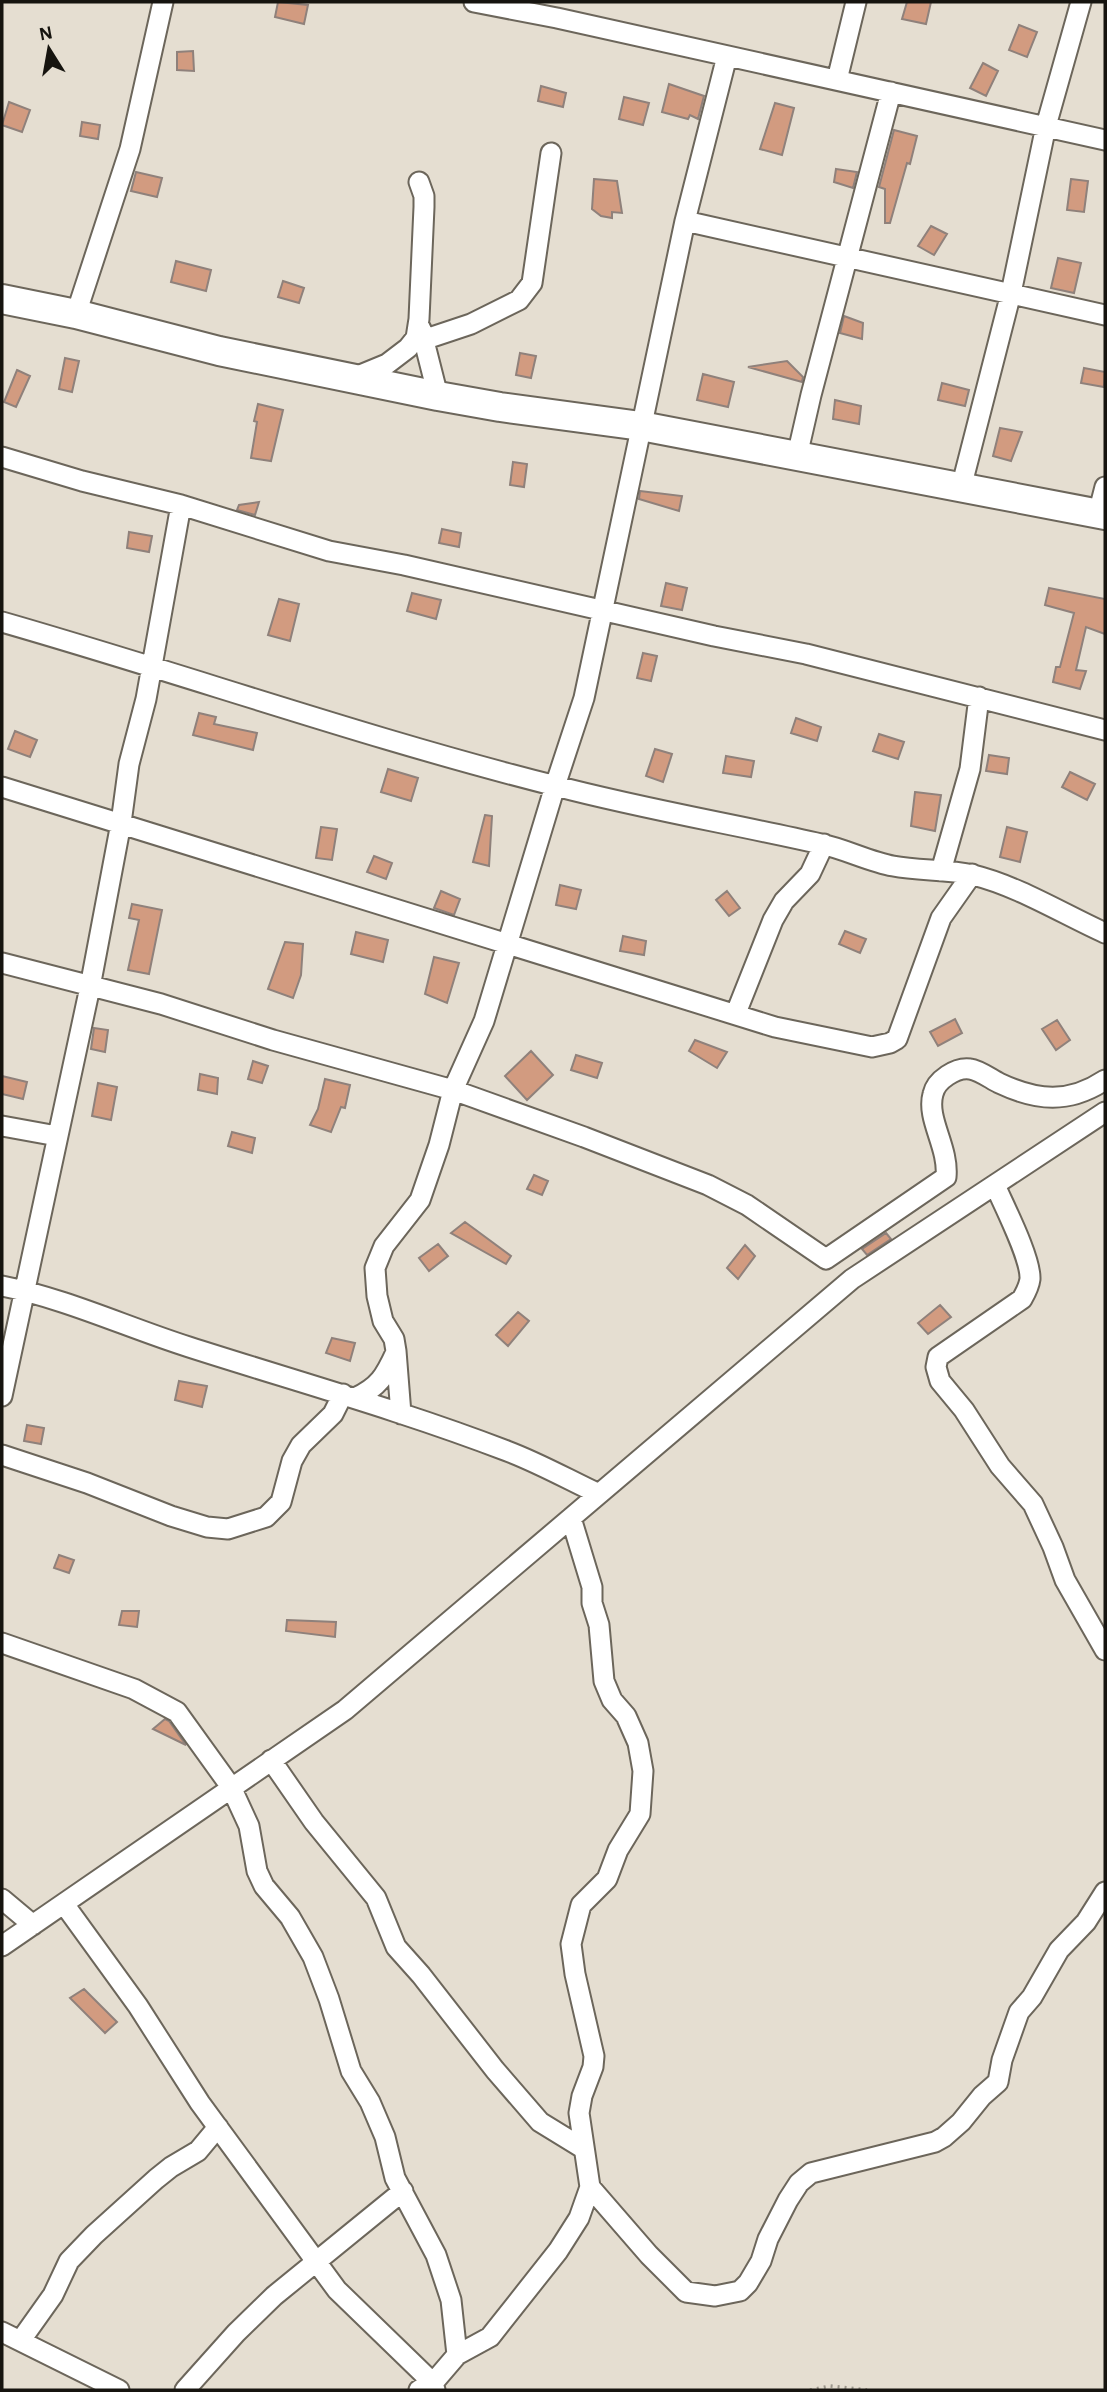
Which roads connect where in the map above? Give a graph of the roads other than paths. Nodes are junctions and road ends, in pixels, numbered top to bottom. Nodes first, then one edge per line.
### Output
1 (163, 2) edge
2 (474, 2) edge
3 (856, 2) edge
4 (1081, 2) edge
5 (560, 10) edge
6 (727, 56) junction
7 (837, 80) junction
8 (891, 92) junction
9 (1046, 127) junction
10 (1105, 140) edge
11 (551, 153) dead end
12 (419, 182) dead end
13 (685, 221) junction
14 (847, 256) junction
15 (1011, 293) junction
16 (2, 299) edge
17 (76, 314) junction
18 (1105, 315) edge
19 (419, 319) junction
20 (424, 340) junction
21 (352, 379) junction
22 (438, 396) junction
23 (641, 426) junction
24 (797, 456) junction
25 (2, 457) edge
26 (961, 488) junction
27 (181, 505) junction
28 (1103, 506) edge
29 (604, 611) junction
30 (2, 622) edge
31 (152, 667) junction
32 (979, 697) junction
33 (1105, 730) edge
34 (555, 786) junction
35 (2, 788) edge
36 (121, 823) junction
37 (824, 844) junction
38 (941, 871) junction
39 (972, 874) junction
40 (1105, 933) edge
41 (506, 945) junction
42 (2, 963) edge
43 (90, 987) junction
44 (736, 1013) junction
45 (1105, 1080) edge
46 (453, 1090) junction
47 (1105, 1112) edge
48 (2, 1126) edge
49 (57, 1136) junction
50 (995, 1185) junction
51 (825, 1259) junction
52 (852, 1279) junction
53 (2, 1286) edge
54 (26, 1291) junction
55 (396, 1351) junction
56 (2, 1396) edge
57 (349, 1396) junction
58 (401, 1414) junction
59 (2, 1455) edge
60 (599, 1494) junction
61 (571, 1518) junction
62 (2, 1643) edge
63 (1105, 1650) edge
64 (271, 1760) junction
65 (231, 1787) junction
66 (1105, 1892) edge
67 (2, 1899) edge
68 (64, 1904) junction
69 (33, 1925) junction
70 (2, 1946) edge
71 (218, 2127) junction
72 (583, 2148) junction
73 (590, 2187) junction
74 (403, 2191) junction
75 (316, 2262) junction
76 (2, 2332) edge
77 (21, 2340) junction
78 (457, 2355) junction
79 (429, 2388) edge
80 (119, 2390) edge
81 (186, 2390) edge

1 - 17 street
2 - 5 street
3 - 7 street
4 - 9 street
5 - 6 street
6 - 7 street
6 - 13 street
7 - 8 street
8 - 9 street
8 - 14 street
9 - 10 street
9 - 15 street
11 - 20 street
12 - 19 street
13 - 14 street
13 - 23 street
14 - 15 street
14 - 24 street
15 - 18 street
15 - 26 street
16 - 17 main road
17 - 21 main road
19 - 20 street
19 - 21 street
20 - 22 street
21 - 22 main road
22 - 23 main road
23 - 24 main road
23 - 29 street
24 - 26 main road
25 - 27 street
26 - 28 main road
27 - 29 street
27 - 31 street
29 - 32 street
29 - 34 street
30 - 31 street
31 - 34 street
31 - 36 street
32 - 33 street
32 - 38 street
34 - 37 street
34 - 41 street
35 - 36 street
36 - 41 street
36 - 43 street
37 - 38 street
37 - 44 street
38 - 39 street
39 - 40 street
39 - 44 street
41 - 44 street
41 - 46 street
42 - 43 street
43 - 46 street
43 - 49 street
45 - 51 street
46 - 51 street
46 - 55 street
47 - 50 street
48 - 49 street
49 - 54 street
50 - 52 street
50 - 63 street
51 - 52 street
52 - 60 street
53 - 54 street
54 - 56 street
54 - 57 street
55 - 57 street
55 - 58 street
57 - 58 street
57 - 59 street
58 - 60 street
60 - 61 street
61 - 64 street
61 - 72 street
62 - 65 street
64 - 65 street
64 - 72 street
65 - 68 street
65 - 74 street
66 - 73 street
67 - 69 street
68 - 69 street
68 - 71 street
69 - 70 street
71 - 75 street
71 - 77 street
72 - 73 street
73 - 78 street
74 - 75 street
74 - 78 street
75 - 79 street
75 - 81 street
76 - 77 street
77 - 80 street
78 - 79 street

